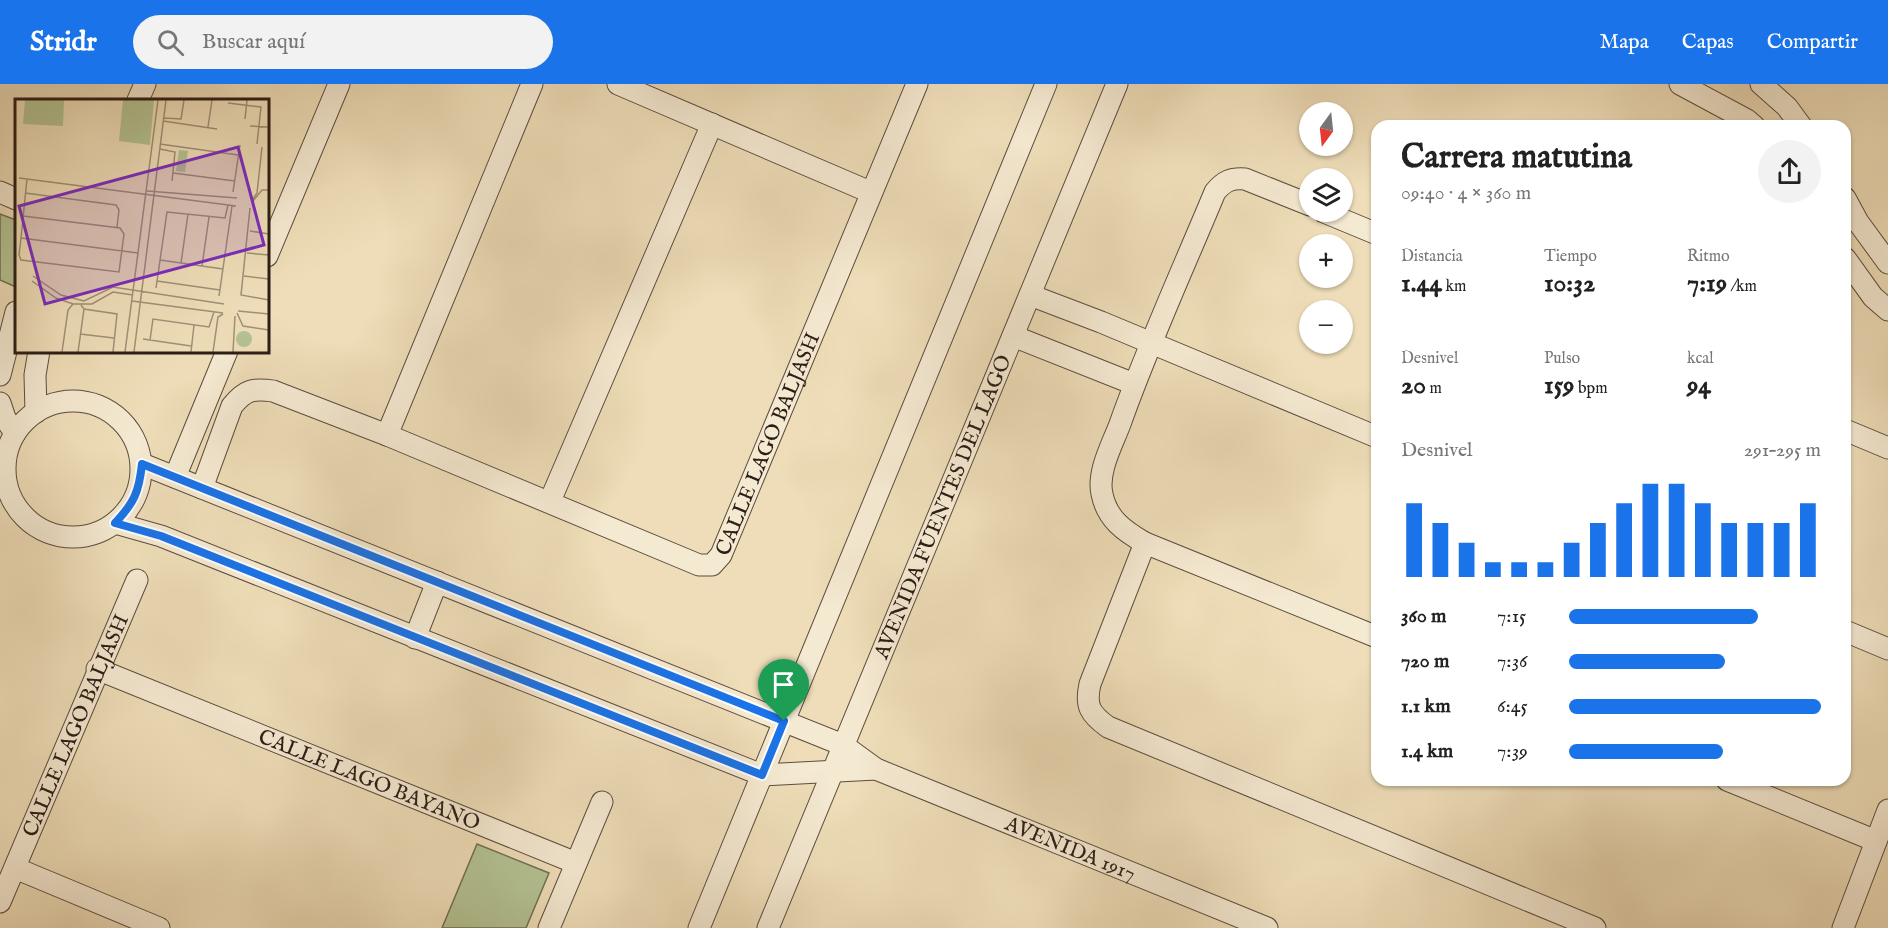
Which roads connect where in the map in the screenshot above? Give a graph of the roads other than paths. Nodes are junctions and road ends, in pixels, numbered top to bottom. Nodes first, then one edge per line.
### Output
1 (145, 84) edge
2 (339, 84) edge
3 (532, 84) edge
4 (618, 84) edge
5 (916, 84) edge
6 (1046, 84) edge
7 (1117, 84) edge
8 (1680, 84) edge
9 (1761, 84) edge
10 (138, 99) edge
11 (1747, 120) edge
12 (1797, 120) edge
13 (711, 124) junction
14 (0, 192) edge
15 (870, 192) junction
16 (15, 199) edge
17 (1299, 201) edge
18 (1851, 209) edge
19 (1348, 222) edge
20 (1371, 232) edge
21 (268, 254) edge
22 (1888, 263) edge
23 (1851, 266) edge
24 (1030, 295) junction
25 (0, 300) edge
26 (15, 307) edge
27 (1888, 310) edge
28 (15, 316) edge
29 (1013, 336) junction
30 (1151, 343) junction
31 (39, 352) edge
32 (227, 352) edge
33 (0, 375) edge
34 (1134, 384) junction
35 (0, 404) edge
36 (36, 412) junction
37 (1851, 433) edge
38 (387, 435) junction
39 (1371, 435) edge
40 (1888, 448) edge
41 (5, 458) edge
42 (142, 464) junction
43 (175, 477) junction
44 (202, 488) junction
45 (550, 501) junction
46 (115, 523) junction
47 (1145, 543) junction
48 (137, 580) dead end
49 (436, 582) junction
50 (1851, 634) edge
51 (1371, 635) edge
52 (415, 638) junction
53 (1888, 649) edge
54 (98, 669) junction
55 (784, 721) junction
56 (843, 745) junction
57 (876, 769) junction
58 (832, 772) junction
59 (762, 775) junction
60 (1742, 786) edge
61 (602, 802) dead end
62 (1888, 810) edge
63 (1876, 841) junction
64 (576, 864) junction
65 (15, 868) junction
66 (0, 902) edge
67 (159, 928) edge
68 (549, 928) edge
69 (699, 928) edge
70 (768, 928) edge
71 (1267, 928) edge
72 (1595, 928) edge
73 (1843, 928) edge

1 - 10 street
2 - 21 street
3 - 38 street
4 - 13 street
5 - 15 street, CALLE LAGO BALJASH
6 - 55 street
7 - 24 street, AVENIDA FUENTES DEL LAGO
8 - 11 street
9 - 12 street
13 - 15 street
13 - 45 street
14 - 16 street
15 - 45 street, CALLE LAGO BALJASH
17 - 30 street
18 - 22 street
19 - 20 street
23 - 27 street
24 - 29 street, AVENIDA FUENTES DEL LAGO
24 - 30 street
25 - 26 street
28 - 33 street
29 - 34 street
29 - 56 street, AVENIDA FUENTES DEL LAGO
30 - 34 street
30 - 39 street
31 - 36 street
32 - 43 street
34 - 47 street
35 - 41 street
36 - 41 street
36 - 42 street
37 - 40 street
38 - 44 street, CALLE LAGO BALJASH
38 - 45 street, CALLE LAGO BALJASH
41 - 46 street
42 - 43 street
42 - 46 street
43 - 44 street
44 - 49 street
46 - 52 street
47 - 51 street
47 - 72 street
48 - 54 street, CALLE LAGO BALJASH
49 - 52 street
49 - 55 street
50 - 53 street
52 - 59 street
54 - 64 street, CALLE LAGO BAYANO
54 - 65 street, CALLE LAGO BALJASH
55 - 56 street
55 - 59 street
56 - 57 street
56 - 58 street, AVENIDA FUENTES DEL LAGO
57 - 58 street
57 - 71 street, AVENIDA 1917
58 - 59 street
58 - 70 street, AVENIDA FUENTES DEL LAGO
59 - 69 street
60 - 63 street
61 - 64 street
62 - 63 street
63 - 73 street
64 - 68 street
65 - 66 street, CALLE LAGO BALJASH
65 - 67 street

